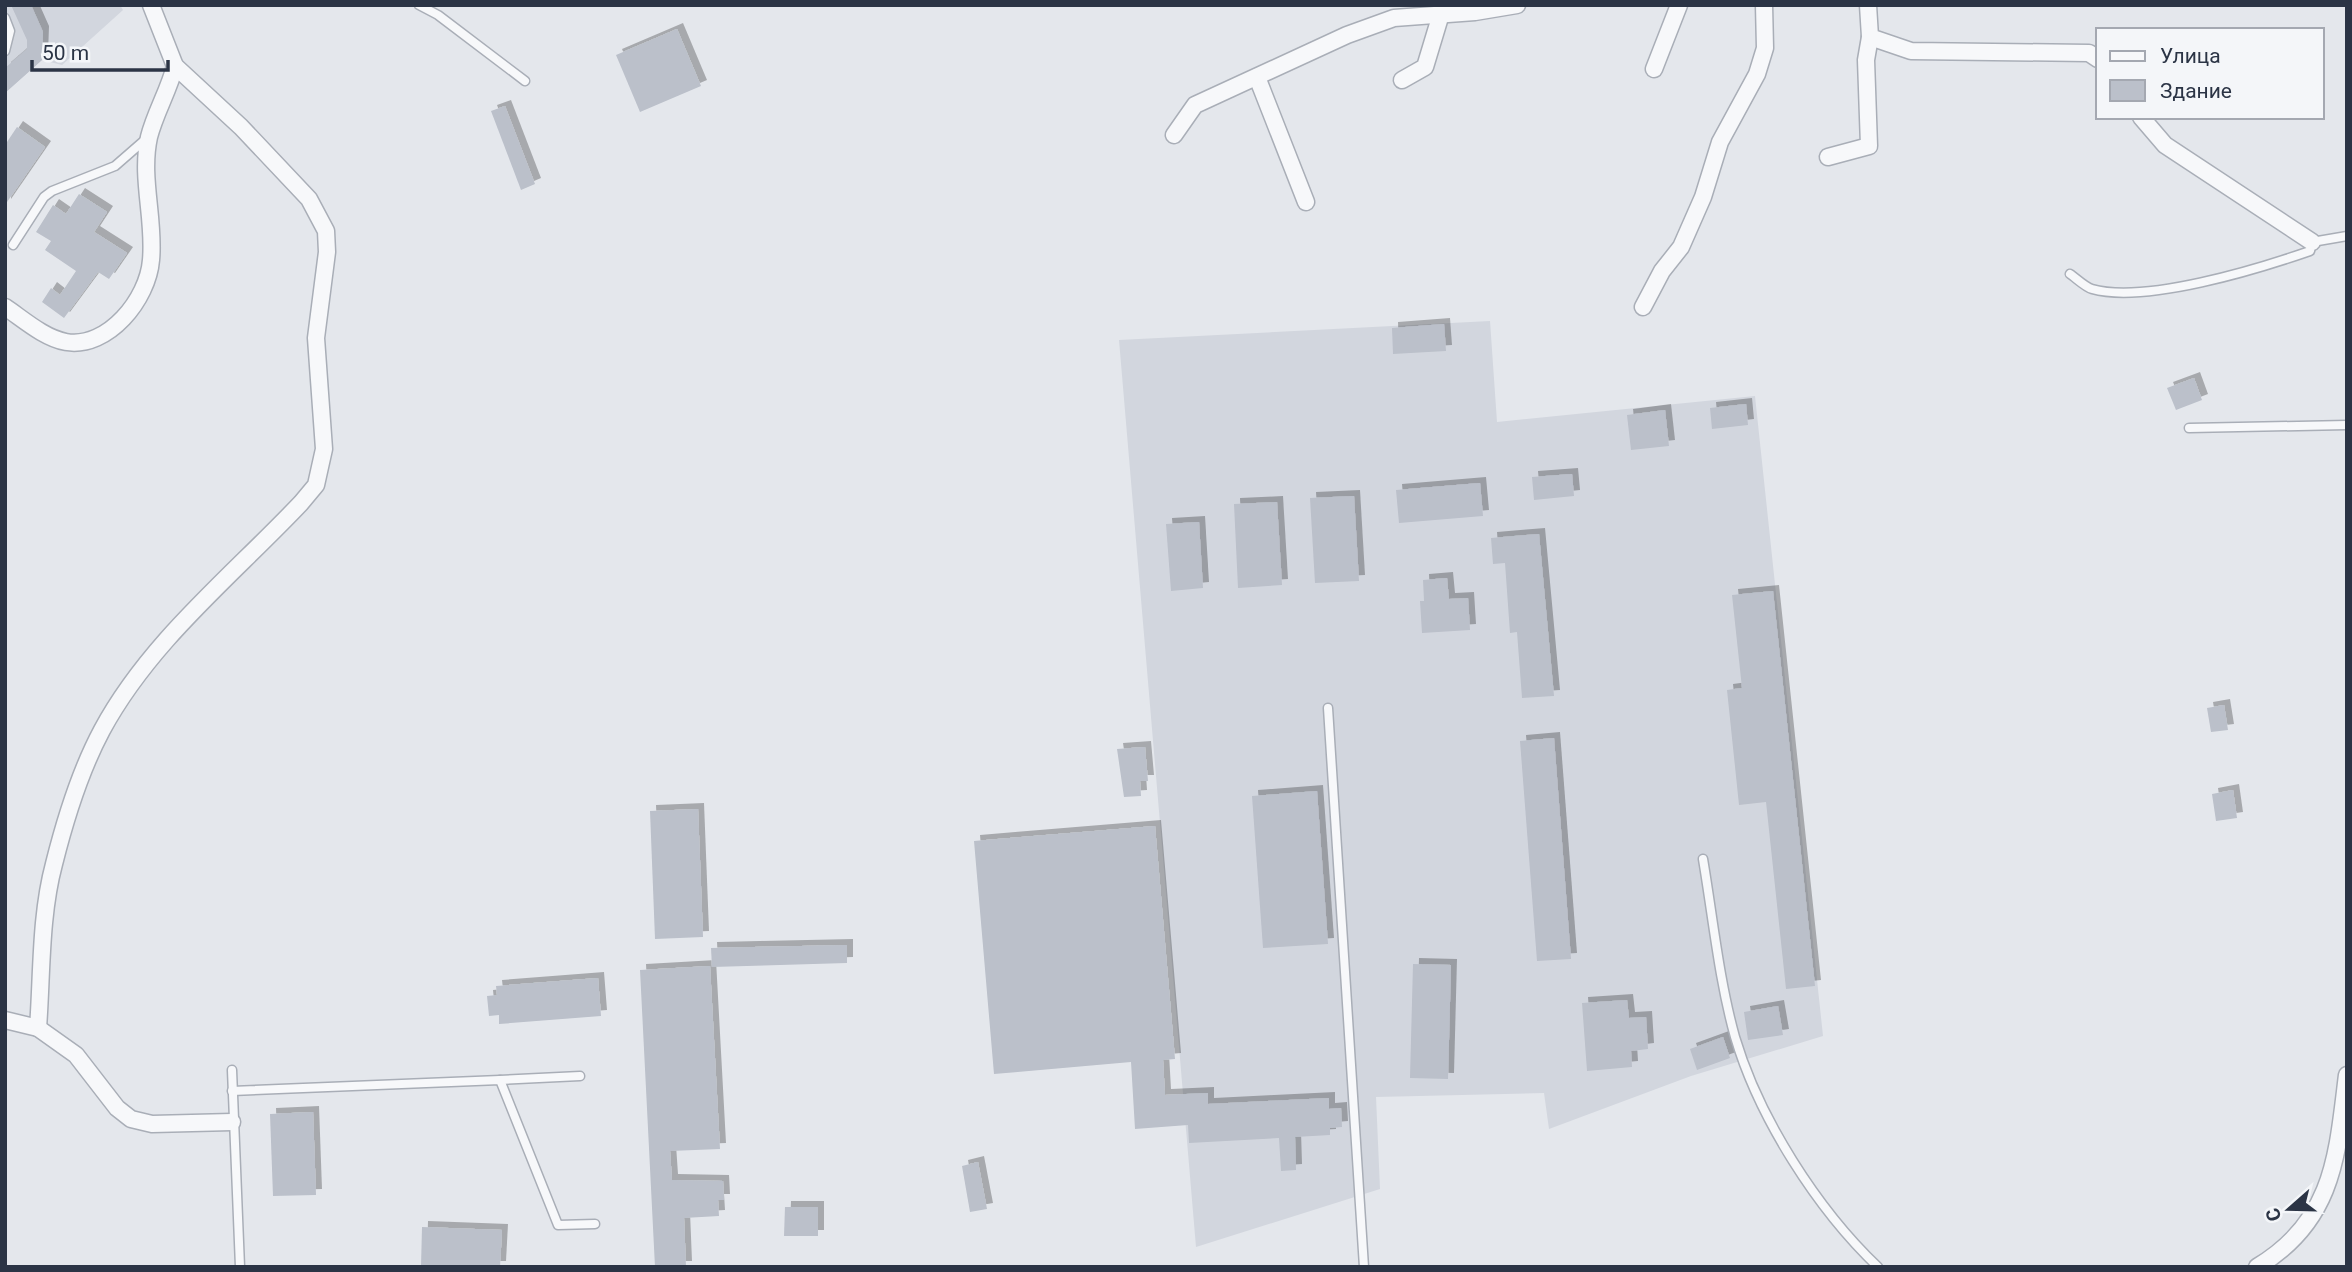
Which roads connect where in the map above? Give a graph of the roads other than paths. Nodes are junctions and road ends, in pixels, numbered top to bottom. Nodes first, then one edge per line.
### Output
1 (150, 5) edge
2 (419, 5) edge
3 (1517, 5) edge
4 (1679, 5) edge
5 (1764, 5) edge
6 (1868, 5) edge
7 (1441, 14) junction
8 (5, 18) edge
9 (1870, 37) junction
10 (5, 51) edge
11 (2096, 58) edge
12 (175, 66) junction
13 (1654, 69) dead end
14 (1257, 77) junction
15 (1402, 80) dead end
16 (525, 81) dead end
17 (2143, 119) edge
18 (1174, 135) dead end
19 (150, 136) junction
20 (1829, 157) dead end
21 (1306, 202) dead end
22 (2347, 236) edge
23 (2312, 242) junction
24 (13, 244) dead end
25 (2070, 274) dead end
26 (5, 307) edge
27 (1643, 307) dead end
28 (2347, 425) edge
29 (2189, 428) dead end
30 (1328, 708) dead end
31 (1703, 859) dead end
32 (5, 1020) edge
33 (37, 1028) junction
34 (232, 1070) dead end
35 (2347, 1075) edge
36 (580, 1076) dead end
37 (500, 1080) junction
38 (232, 1091) junction
39 (232, 1122) junction
40 (595, 1224) dead end
41 (240, 1267) edge
42 (1364, 1267) edge
43 (1878, 1267) edge
44 (2257, 1267) edge

1 - 12 street
2 - 16 lane
3 - 7 street
4 - 13 street
5 - 27 street
6 - 9 street
7 - 14 street
7 - 15 street
8 - 10 lane
9 - 11 street
9 - 20 street
12 - 19 street
12 - 33 street
14 - 18 street
14 - 21 street
17 - 23 street
19 - 24 lane
19 - 26 street
22 - 23 lane
23 - 25 lane
28 - 29 lane
30 - 42 lane
31 - 43 lane
32 - 33 street
33 - 39 street
34 - 38 lane
35 - 44 street
36 - 37 lane
37 - 38 lane
37 - 40 lane
38 - 39 lane
39 - 41 lane

